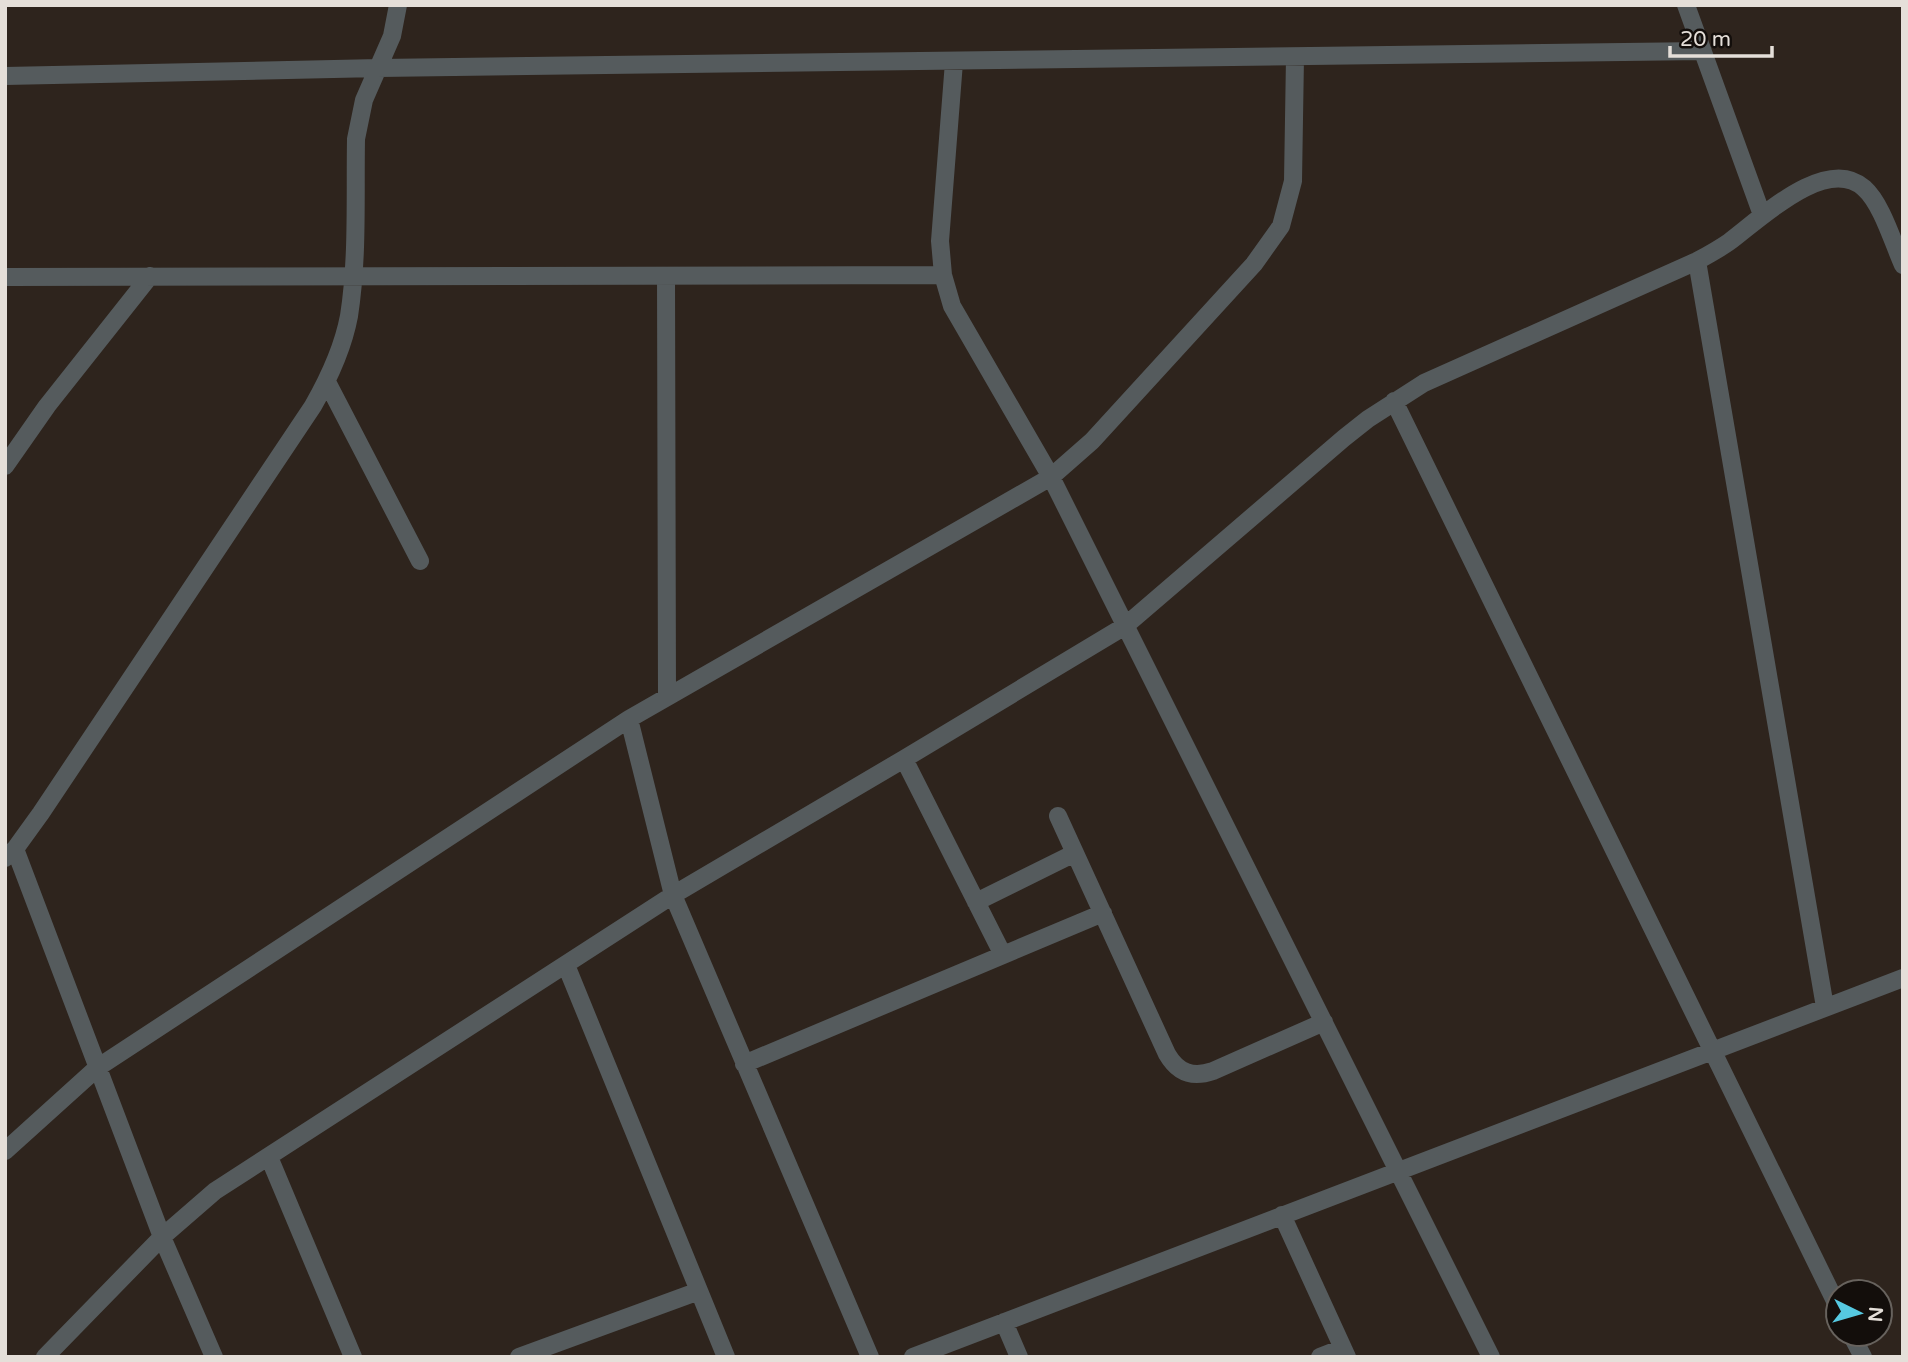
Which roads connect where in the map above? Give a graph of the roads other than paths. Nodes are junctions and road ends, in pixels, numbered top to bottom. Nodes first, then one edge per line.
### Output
1 (398, 5) edge
2 (1686, 5) edge
3 (1703, 51) junction
4 (1295, 57) junction
5 (954, 62) junction
6 (379, 68) junction
7 (5, 76) edge
8 (1762, 215) junction
9 (1697, 261) junction
10 (1903, 265) edge
11 (943, 275) junction
12 (150, 276) junction
13 (353, 276) junction
14 (666, 276) junction
15 (5, 277) edge
16 (327, 382) junction
17 (1394, 401) junction
18 (5, 466) edge
19 (1051, 477) junction
20 (420, 561) dead end
21 (1125, 626) junction
22 (667, 695) junction
23 (629, 719) junction
24 (904, 759) junction
25 (1058, 816) dead end
26 (10, 853) edge
27 (1075, 853) junction
28 (673, 895) junction
29 (976, 902) junction
30 (1103, 913) junction
31 (1003, 955) junction
32 (566, 965) junction
33 (1903, 978) edge
34 (1825, 1007) junction
35 (1324, 1022) junction
36 (1713, 1052) junction
37 (744, 1063) junction
38 (97, 1068) junction
39 (5, 1151) edge
40 (269, 1157) junction
41 (1398, 1171) junction
42 (1282, 1216) junction
43 (162, 1237) junction
44 (1824, 1278) edge
45 (699, 1291) junction
46 (1004, 1322) junction
47 (1345, 1352) edge
48 (45, 1357) edge
49 (214, 1357) edge
50 (353, 1357) edge
51 (519, 1357) edge
52 (726, 1357) edge
53 (870, 1357) edge
54 (913, 1357) edge
55 (1019, 1357) edge
56 (1320, 1357) edge
57 (1491, 1357) edge

1 - 6 street
2 - 3 street
3 - 4 street
3 - 8 street
4 - 5 street
4 - 19 street
5 - 6 street
5 - 11 street
6 - 7 street
6 - 13 street
8 - 9 street
8 - 10 street
9 - 17 street
9 - 34 street
11 - 14 street
11 - 19 street
12 - 13 street
12 - 15 street
12 - 18 street
13 - 14 street
13 - 16 street
14 - 22 street
16 - 20 street
16 - 26 street
17 - 21 street
17 - 36 street
19 - 21 street
19 - 22 street
21 - 24 street
21 - 35 street
22 - 23 street
23 - 28 street
23 - 38 street
24 - 28 street
24 - 29 street
25 - 27 street
26 - 38 street
27 - 29 street
27 - 30 street
28 - 32 street
28 - 37 street
29 - 31 street
30 - 31 street
30 - 35 street
31 - 37 street
32 - 40 street
32 - 45 street
33 - 34 street
34 - 36 street
35 - 41 street
36 - 41 street
36 - 44 street
37 - 53 street
38 - 39 street
38 - 43 street
40 - 43 street
40 - 50 street
41 - 42 street
41 - 57 street
42 - 46 street
42 - 47 street
43 - 48 street
43 - 49 street
45 - 51 street
45 - 52 street
46 - 54 street
46 - 55 street
47 - 56 street

